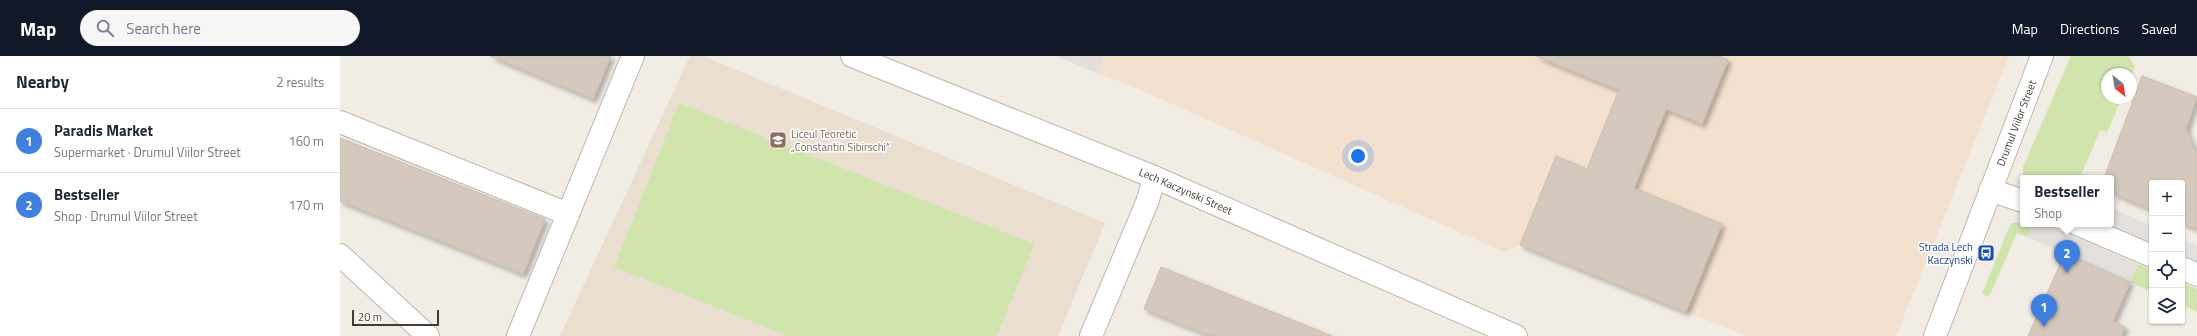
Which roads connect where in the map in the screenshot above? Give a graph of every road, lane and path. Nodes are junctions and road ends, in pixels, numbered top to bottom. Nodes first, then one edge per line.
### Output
1 (633, 56) edge
2 (852, 56) edge
3 (2042, 56) edge
4 (340, 122) edge
5 (1154, 177) junction
6 (1990, 190) junction
7 (2020, 200) edge
8 (568, 214) junction
9 (2084, 227) edge
10 (340, 255) edge
11 (2149, 255) edge
12 (2185, 269) edge
13 (2197, 275) edge
14 (428, 336) edge
15 (518, 336) edge
16 (1091, 336) edge
17 (1516, 336) edge
18 (1935, 336) edge

1 - 8 street
2 - 5 street, Lech Kaczynski Street
3 - 6 street, Drumul Viilor Street
4 - 8 street
5 - 16 street
5 - 17 street, Lech Kaczynski Street
6 - 7 street
6 - 18 street, Drumul Viilor Street
8 - 15 street
9 - 11 street
10 - 14 street
12 - 13 street

